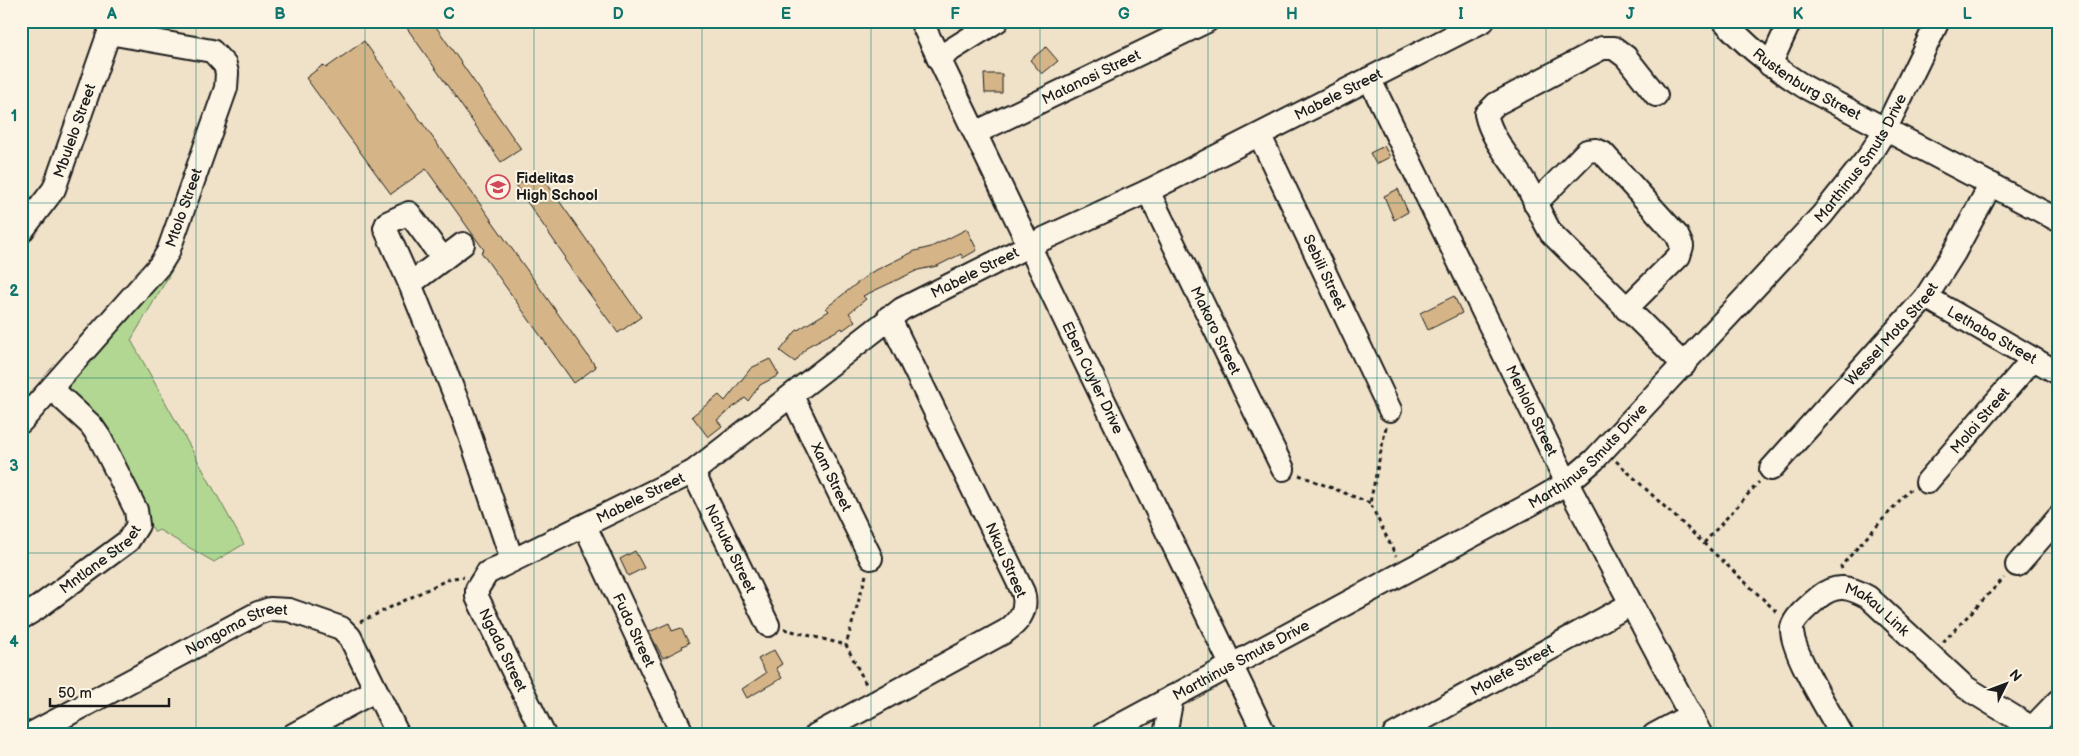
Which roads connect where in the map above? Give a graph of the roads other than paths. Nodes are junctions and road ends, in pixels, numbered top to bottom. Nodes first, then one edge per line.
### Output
1 (921, 21) edge
2 (997, 21) edge
3 (1207, 21) edge
4 (1483, 21) edge
5 (1724, 21) edge
6 (1790, 21) edge
7 (1938, 21) edge
8 (109, 27) edge
9 (938, 58) junction
10 (1770, 65) junction
11 (1370, 80) junction
12 (1656, 95) dead end
13 (1885, 130) junction
14 (975, 133) junction
15 (1260, 136) junction
16 (1991, 184) junction
17 (1148, 191) junction
18 (1535, 204) junction
19 (2058, 220) edge
20 (21, 232) edge
21 (463, 244) dead end
22 (1028, 246) junction
23 (443, 259) junction
24 (410, 284) junction
25 (1926, 297) junction
26 (1626, 309) junction
27 (889, 317) junction
28 (2032, 360) junction
29 (1684, 365) junction
30 (2058, 373) edge
31 (52, 389) junction
32 (792, 396) junction
33 (1390, 410) road end
34 (21, 422) edge
35 (1283, 469) road end
36 (1771, 469) road end
37 (693, 472) junction
38 (1926, 482) road end
39 (1567, 483) junction
40 (2058, 518) edge
41 (585, 526) junction
42 (871, 558) road end
43 (2018, 565) road end
44 (496, 570) junction
45 (1631, 604) junction
46 (21, 618) edge
47 (768, 625) road end
48 (1232, 665) junction
49 (376, 690) junction
50 (1172, 697) junction
51 (2058, 701) edge
52 (1696, 725) edge
53 (2031, 731) edge
54 (1405, 732) edge
55 (29, 735) edge
56 (293, 735) edge
57 (398, 735) edge
58 (544, 735) edge
59 (683, 735) edge
60 (816, 735) edge
61 (1102, 735) edge
62 (1165, 735) edge
63 (1265, 735) edge
64 (1654, 735) edge
65 (1842, 735) edge

1 - 9 street, Eben Cuyler Drive
2 - 9 street
3 - 14 street, Matanosi Street
4 - 11 street, Mabele Street
5 - 10 street, Rustenburg Street
6 - 10 street
7 - 13 street, Marthinus Smuts Drive
8 - 20 street, Mbulelo Street
8 - 31 street, Mtolo Street
9 - 14 street, Eben Cuyler Drive
10 - 13 street, Rustenburg Street
11 - 15 street, Mabele Street
11 - 39 street, Mehlolo Street
12 - 18 street
13 - 16 street, Rustenburg Street
13 - 29 street, Marthinus Smuts Drive
14 - 22 street, Eben Cuyler Drive
15 - 17 street, Mabele Street
15 - 33 street, Sebili Street
16 - 19 street, Rustenburg Street
16 - 25 street, Wessel Mota Street
17 - 22 street, Mabele Street
17 - 35 street, Makoro Street
18 - 26 street
18 - 26 street
21 - 23 street
22 - 27 street, Mabele Street
22 - 48 street, Eben Cuyler Drive
23 - 24 street
23 - 24 street
24 - 44 street
25 - 28 street, Lethaba Street
25 - 36 street, Wessel Mota Street
26 - 29 street
27 - 32 street, Mabele Street
27 - 60 street, Nkau Street
28 - 30 street, Lethaba Street
28 - 38 street, Moloi Street
29 - 39 street, Marthinus Smuts Drive
31 - 34 street, Mtolo Street
31 - 46 street, Mntlane Street
32 - 37 street, Mabele Street
32 - 42 street, Xam Street
37 - 41 street, Mabele Street
37 - 47 street, Nchuka Street
39 - 45 street, Mehlolo Street
39 - 48 street, Marthinus Smuts Drive
40 - 43 street
41 - 44 street, Mabele Street
41 - 59 street, Fudo Street
44 - 58 street, Ngada Street
45 - 52 street, Mehlolo Street
45 - 54 street, Molefe Street
48 - 50 street, Marthinus Smuts Drive
48 - 63 street, Eben Cuyler Drive
49 - 55 street, Nongoma Street
49 - 56 street
49 - 57 street
50 - 61 street, Marthinus Smuts Drive
50 - 62 street
51 - 53 street
52 - 64 street
53 - 65 street, Makau Link

